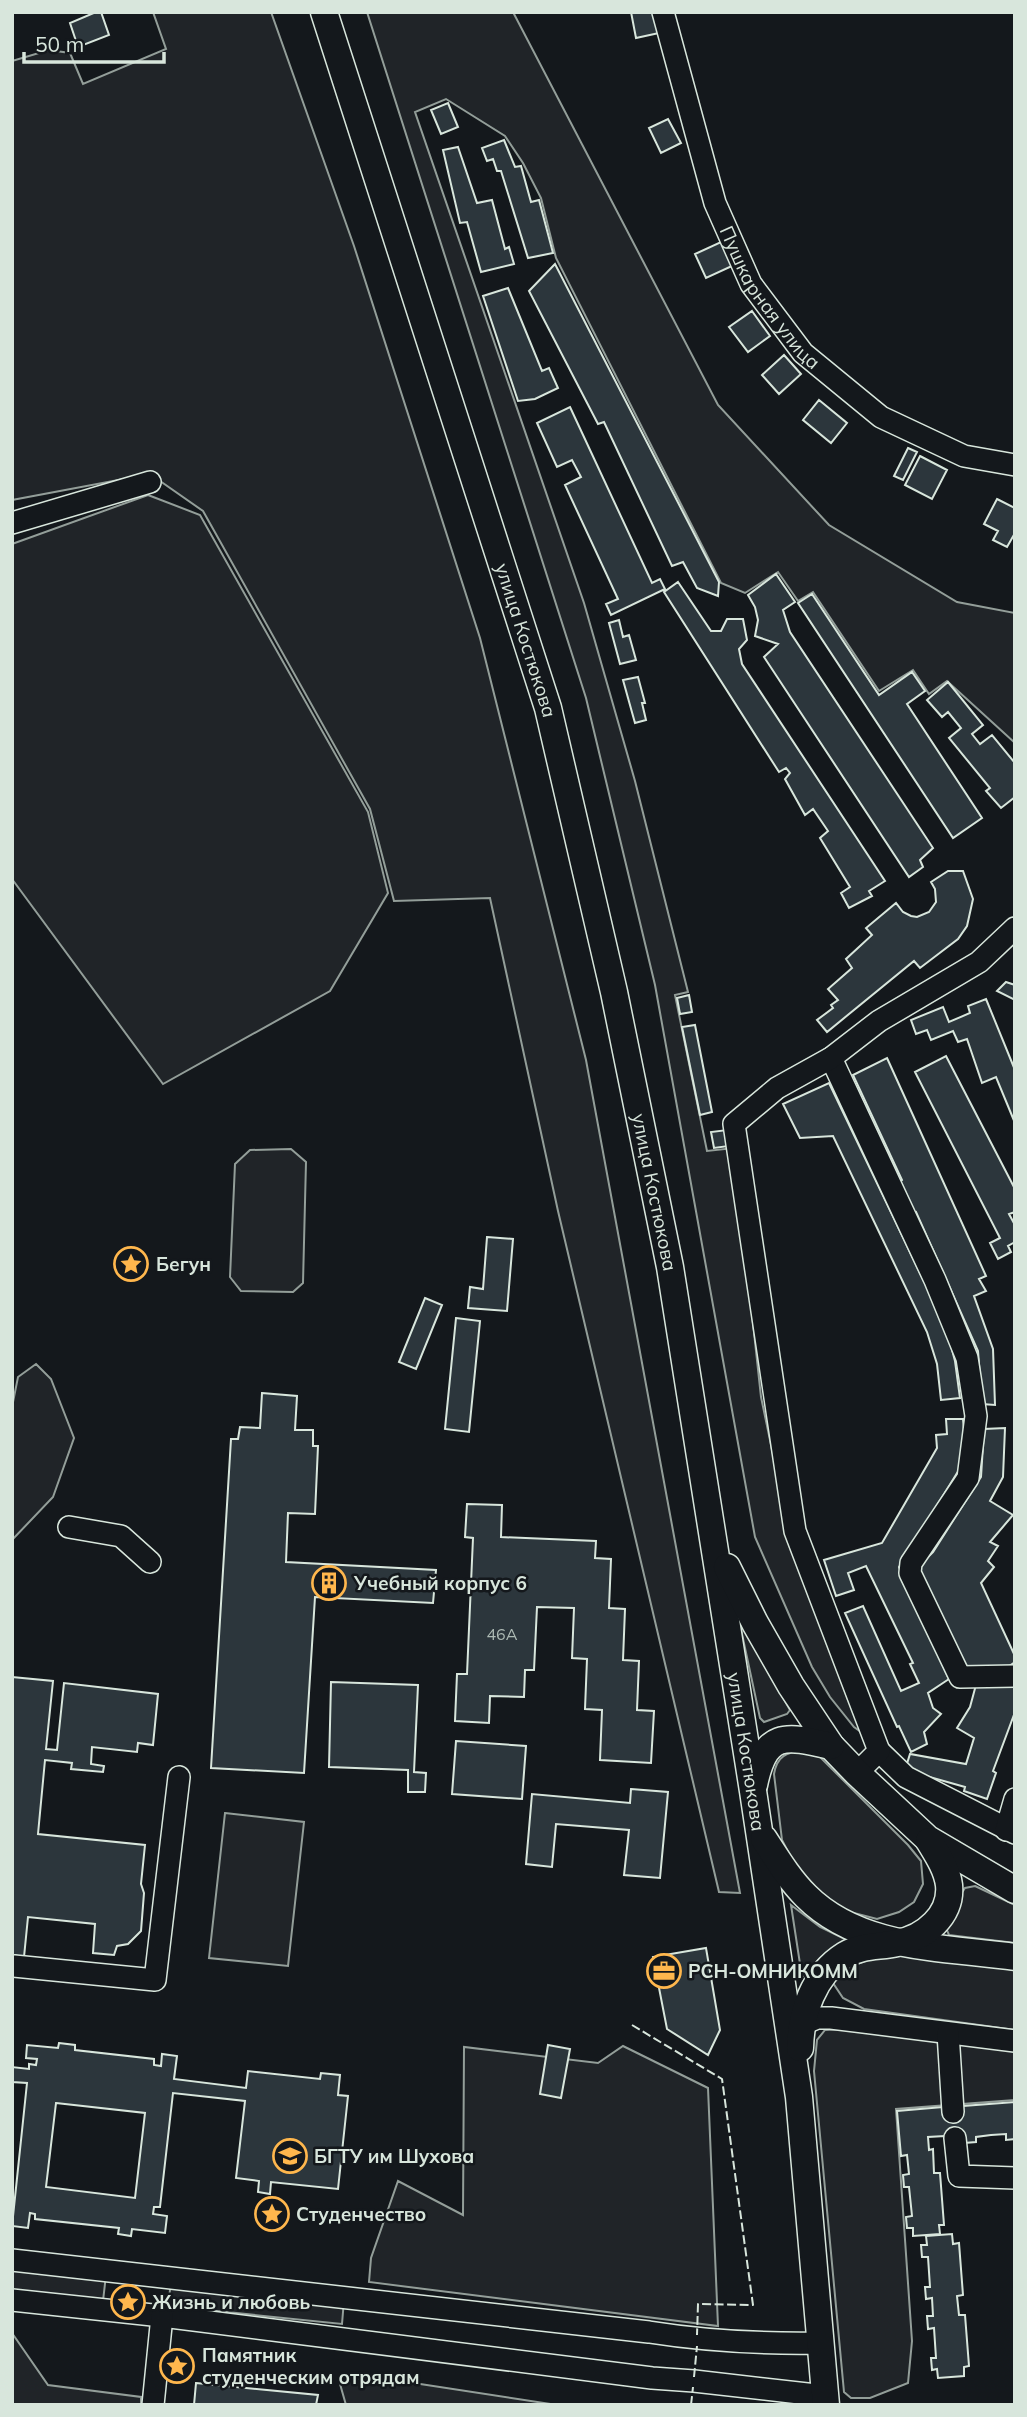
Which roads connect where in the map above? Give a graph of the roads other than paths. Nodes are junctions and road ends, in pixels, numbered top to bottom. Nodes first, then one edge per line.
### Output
1 (324, 12) edge
2 (663, 12) edge
3 (1013, 467) edge
4 (150, 482) dead end
5 (12, 523) edge
6 (1015, 928) edge
7 (831, 1058) junction
8 (69, 1527) dead end
9 (715, 1541) junction
10 (150, 1562) dead end
11 (1015, 1676) edge
12 (831, 1745) junction
13 (879, 1751) junction
14 (857, 1773) junction
15 (179, 1777) dead end
16 (753, 1791) junction
17 (1015, 1799) edge
18 (759, 1832) junction
19 (1010, 1832) edge
20 (928, 1839) junction
21 (1015, 1890) edge
22 (899, 1943) junction
23 (1015, 1957) edge
24 (14, 1966) dead end
25 (818, 1980) junction
26 (846, 2020) junction
27 (803, 2024) junction
28 (948, 2033) junction
29 (1015, 2041) edge
30 (799, 2097) junction
31 (953, 2112) dead end
32 (955, 2138) dead end
33 (1015, 2178) edge
34 (12, 2260) edge
35 (12, 2300) edge
36 (162, 2316) junction
37 (821, 2343) junction
38 (826, 2400) edge
39 (153, 2405) edge

1 - 9 main road, улица Костюкова
2 - 3 street, Пушкарная улица
4 - 5 street
6 - 7 street
7 - 11 street
7 - 13 street
8 - 10 street
9 - 12 main road
9 - 16 main road, улица Костюкова
12 - 14 main road
12 - 16 main road
13 - 14 street
13 - 19 street
14 - 20 main road
15 - 24 street
16 - 18 main road, улица Костюкова
17 - 19 street
18 - 22 main road
18 - 30 main road, улица Костюкова
20 - 21 main road
20 - 22 main road
22 - 23 main road
22 - 25 main road
25 - 26 street
25 - 27 main road
26 - 27 street
26 - 28 street
27 - 30 main road
28 - 29 street
28 - 31 street
30 - 37 main road, улица Костюкова
32 - 33 street
34 - 37 street
35 - 36 street
36 - 38 street
36 - 39 street
37 - 38 main road, улица Костюкова

